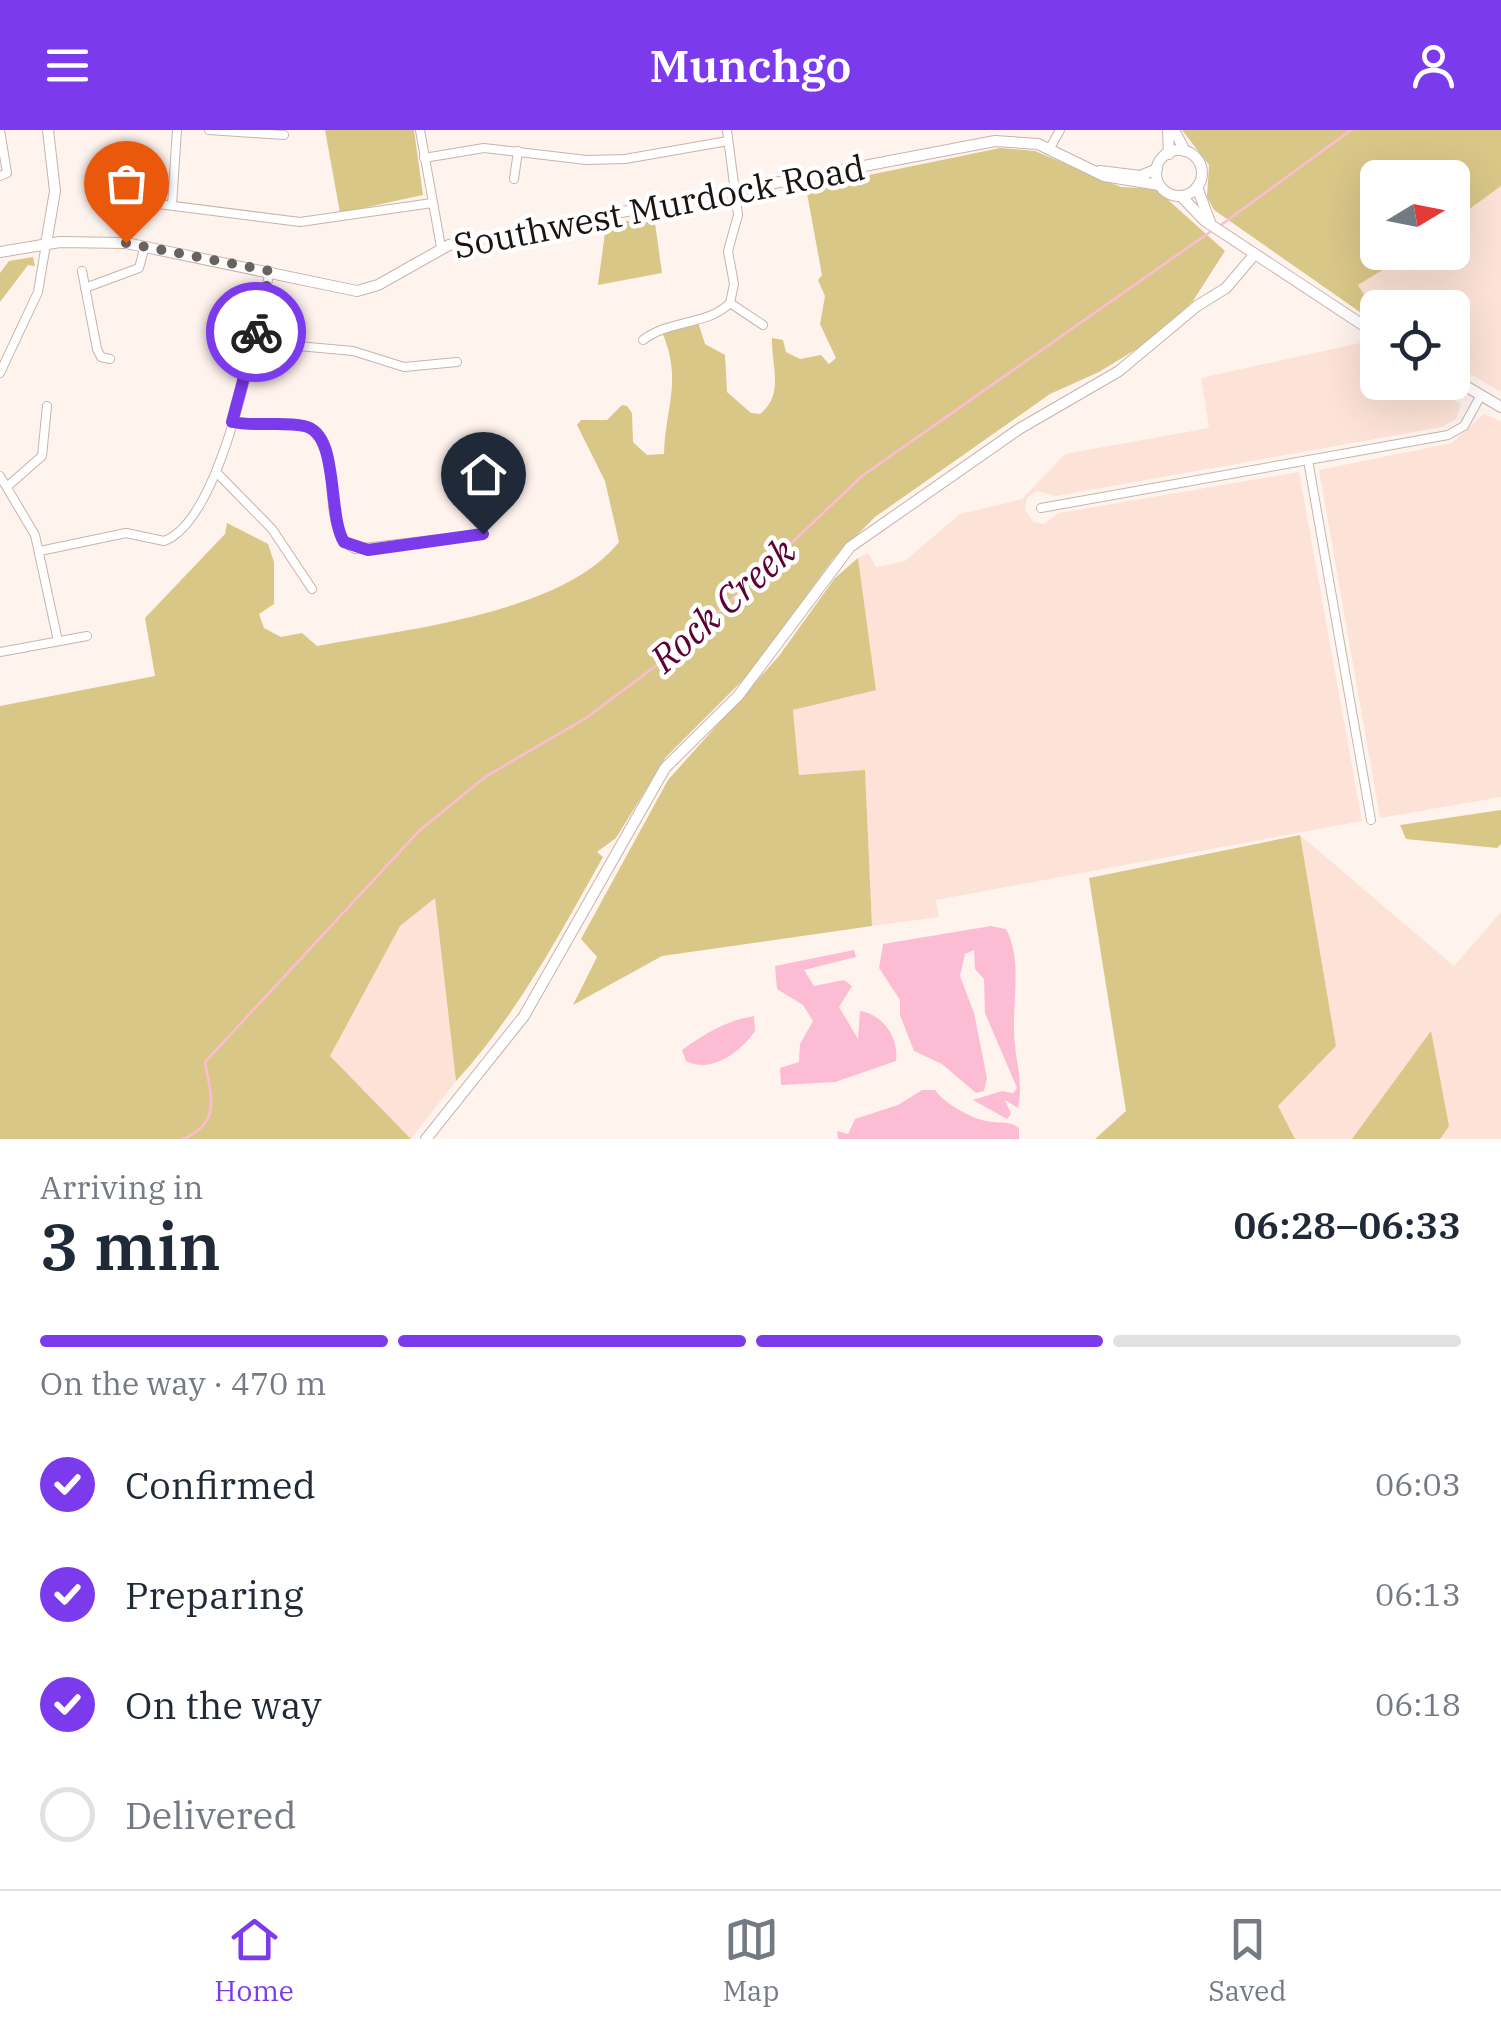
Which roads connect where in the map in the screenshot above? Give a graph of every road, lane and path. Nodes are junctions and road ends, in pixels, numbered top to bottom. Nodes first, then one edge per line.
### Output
1 (0, 130) edge
2 (48, 130) edge
3 (177, 130) edge
4 (209, 130) edge
5 (420, 130) edge
6 (726, 130) edge
7 (1060, 130) edge
8 (1171, 130) edge
9 (284, 135) dead end
10 (728, 141) junction
11 (1050, 148) junction
12 (1184, 151) junction
13 (518, 152) junction
14 (1168, 154) junction
15 (424, 158) junction
16 (1157, 169) junction
17 (1100, 171) junction
18 (0, 176) edge
19 (514, 179) dead end
20 (1158, 185) junction
21 (1198, 188) junction
22 (734, 191) junction
23 (1181, 196) junction
24 (111, 198) dead end
25 (432, 203) junction
26 (172, 205) junction
27 (1210, 222) junction
28 (46, 244) junction
29 (145, 246) junction
30 (441, 247) junction
31 (0, 252) edge
32 (1254, 255) junction
33 (82, 271) dead end
34 (270, 271) junction
35 (85, 288) junction
36 (730, 303) junction
37 (1360, 323) edge
38 (762, 325) dead end
39 (643, 340) dead end
40 (253, 342) junction
41 (110, 359) dead end
42 (457, 362) dead end
43 (0, 373) edge
44 (1470, 389) edge
45 (1481, 395) junction
46 (48, 406) dead end
47 (1501, 407) edge
48 (232, 422) junction
49 (1308, 460) junction
50 (217, 474) junction
51 (0, 476) edge
52 (8, 485) junction
53 (1042, 508) dead end
54 (483, 534) dead end
55 (40, 551) junction
56 (312, 589) dead end
57 (87, 636) dead end
58 (58, 641) junction
59 (0, 652) edge
60 (1371, 820) dead end
61 (426, 1139) edge

1 - 18 street
2 - 28 main road
3 - 26 street
4 - 9 street
5 - 15 street
6 - 10 street
7 - 11 street
8 - 12 main road
8 - 14 main road
10 - 13 street
10 - 22 street
11 - 17 main road, Southwest Murdock Road
11 - 22 main road, Southwest Murdock Road
12 - 14 main road
12 - 21 main road
13 - 15 street
13 - 19 street
14 - 16 main road
15 - 25 street
16 - 17 main road, Southwest Murdock Road
16 - 20 main road
17 - 20 main road, Southwest Murdock Road
20 - 23 main road
21 - 23 main road
21 - 27 main road
22 - 30 main road, Southwest Murdock Road
22 - 36 street
23 - 27 main road
24 - 26 street
25 - 26 street
25 - 30 street
27 - 32 main road
28 - 29 main road, Southwest Murdock Road
28 - 31 main road, Southwest Murdock Road
28 - 43 street
29 - 34 main road, Southwest Murdock Road
29 - 35 street
30 - 34 main road, Southwest Murdock Road
32 - 37 main road
32 - 61 main road
33 - 35 street
34 - 40 street
35 - 41 street
36 - 38 street
36 - 39 street
40 - 42 street
40 - 48 street
44 - 45 main road
45 - 47 main road
45 - 49 street
46 - 52 street
48 - 50 street
48 - 54 street
49 - 53 street
49 - 60 street
50 - 55 street
50 - 56 street
51 - 52 street
52 - 55 street
55 - 58 street
57 - 58 street
58 - 59 street

